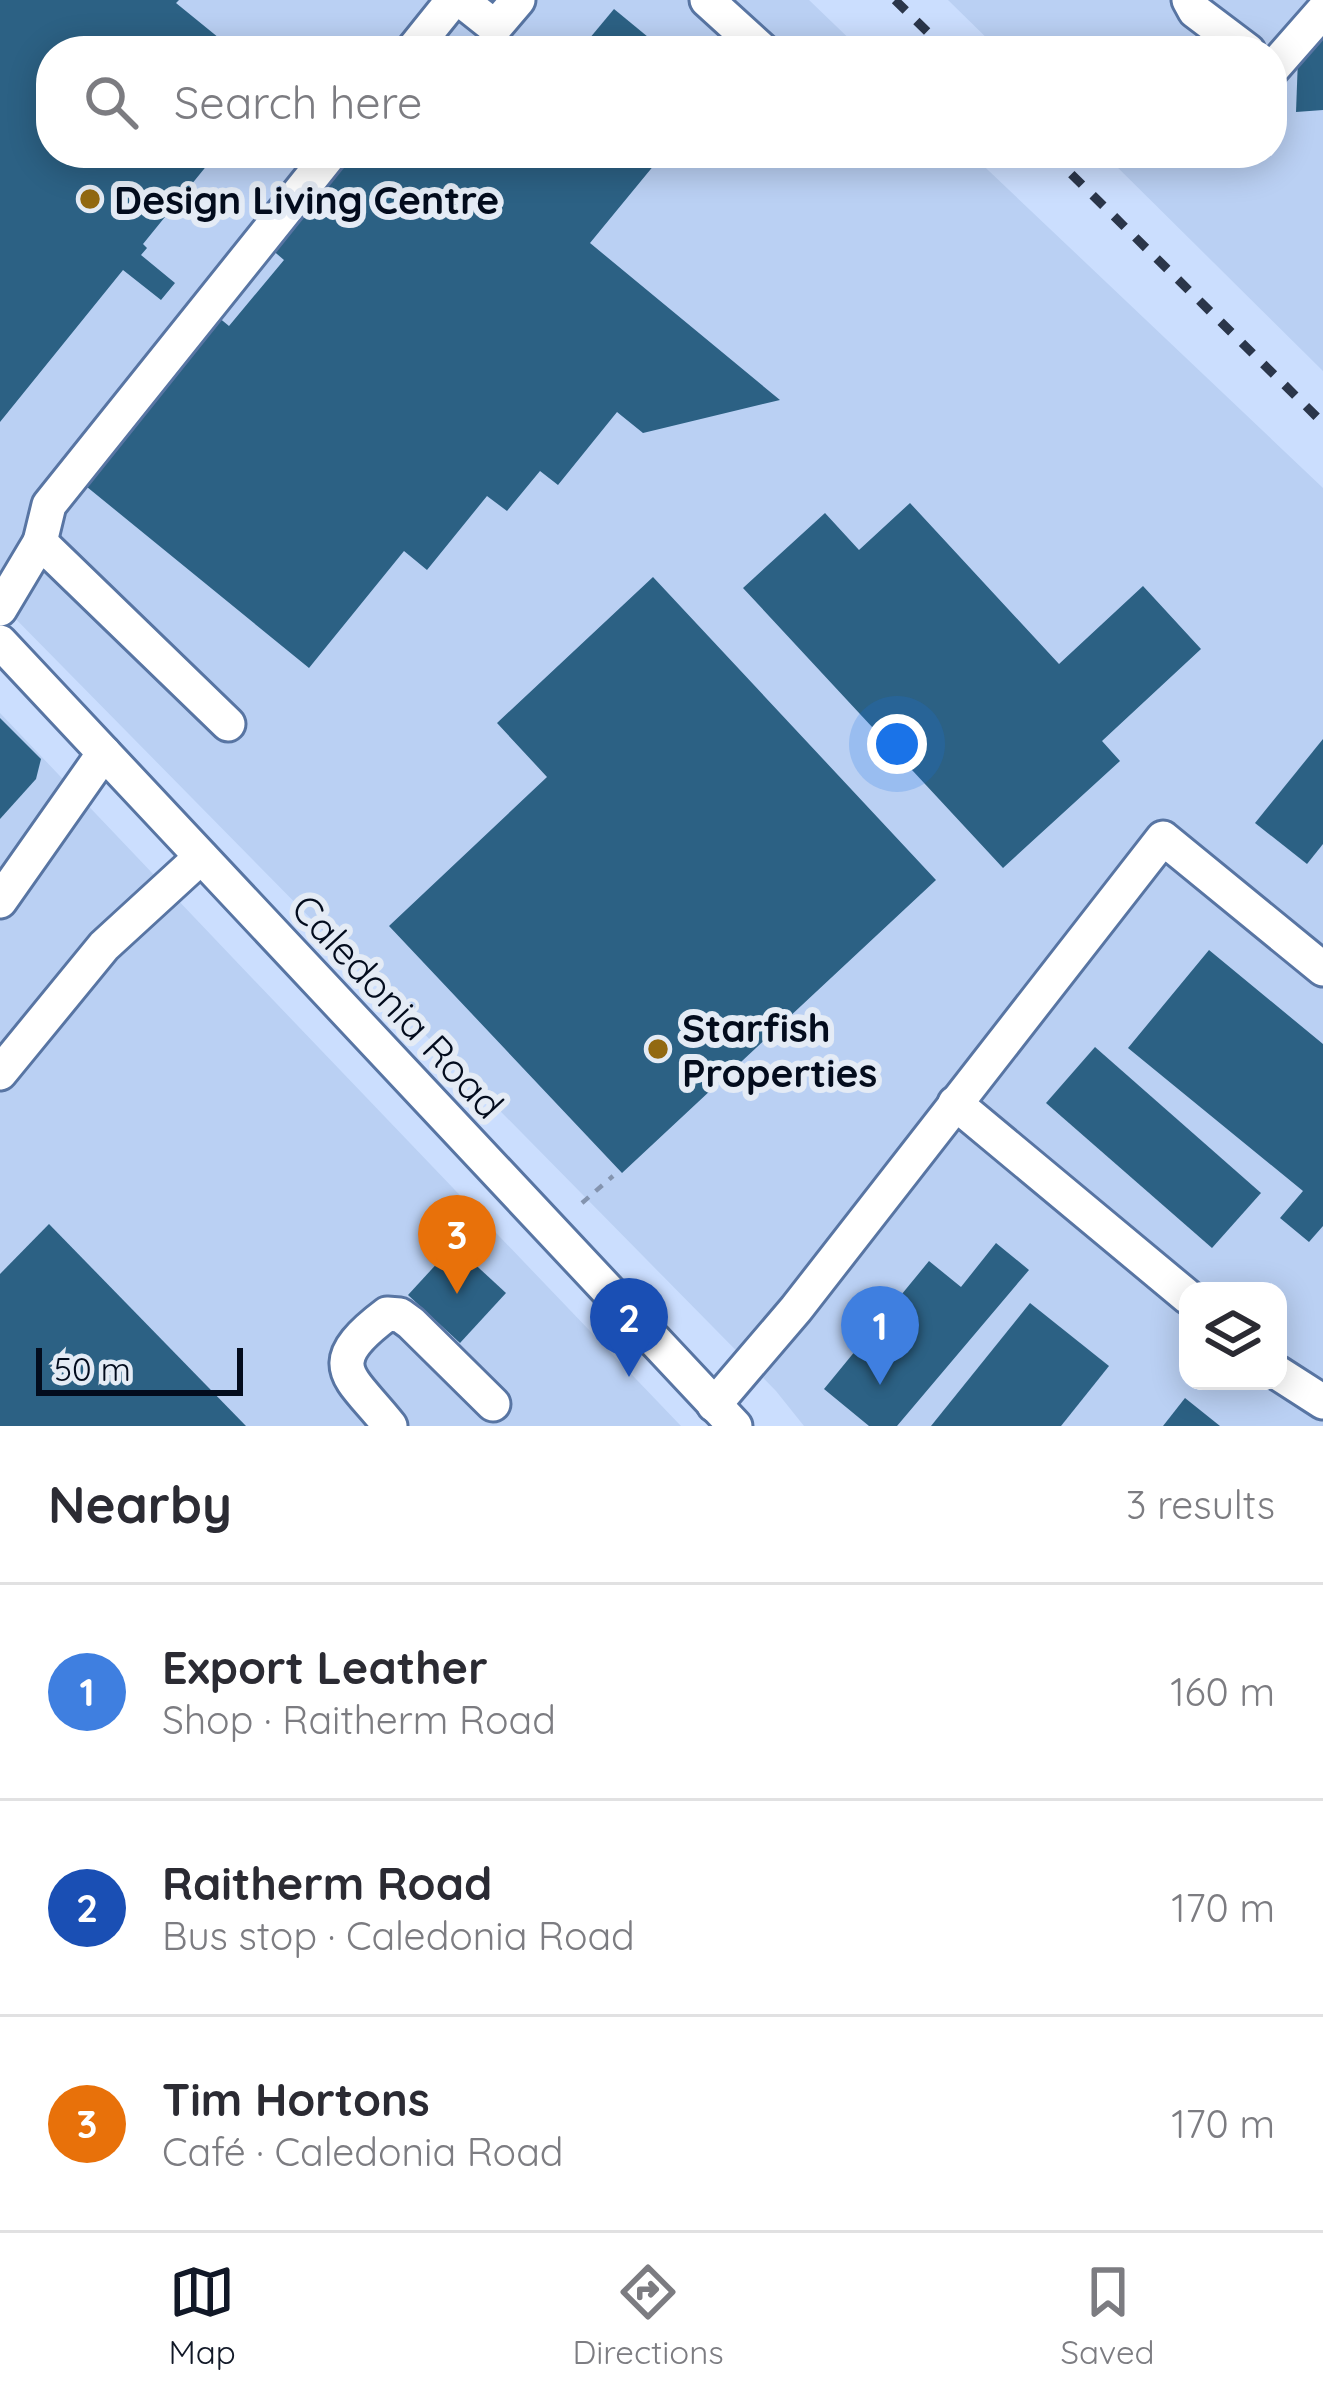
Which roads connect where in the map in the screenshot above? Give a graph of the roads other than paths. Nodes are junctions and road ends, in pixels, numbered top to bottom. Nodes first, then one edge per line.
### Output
1 (457, 0) edge
2 (518, 0) edge
3 (707, 0) edge
4 (1189, 0) edge
5 (1323, 11) edge
6 (425, 36) edge
7 (747, 36) edge
8 (1229, 36) edge
9 (1287, 52) edge
10 (319, 168) edge
11 (40, 542) junction
12 (0, 610) edge
13 (0, 642) edge
14 (228, 724) dead end
15 (104, 753) junction
16 (201, 857) junction
17 (0, 901) edge
18 (1323, 969) edge
19 (0, 1073) edge
20 (955, 1103) junction
21 (1179, 1290) edge
22 (1287, 1378) edge
23 (1323, 1402) edge
24 (493, 1404) dead end
25 (725, 1415) edge
26 (390, 1426) edge

1 - 2 street
1 - 6 street
3 - 7 street
4 - 8 street
5 - 9 street
10 - 11 street
11 - 12 street
11 - 14 street
13 - 15 street, Caledonia Road
15 - 16 street, Caledonia Road
15 - 17 street
16 - 19 street
16 - 25 street, Caledonia Road
18 - 20 street
20 - 21 street
20 - 25 street
22 - 23 street
24 - 26 street

